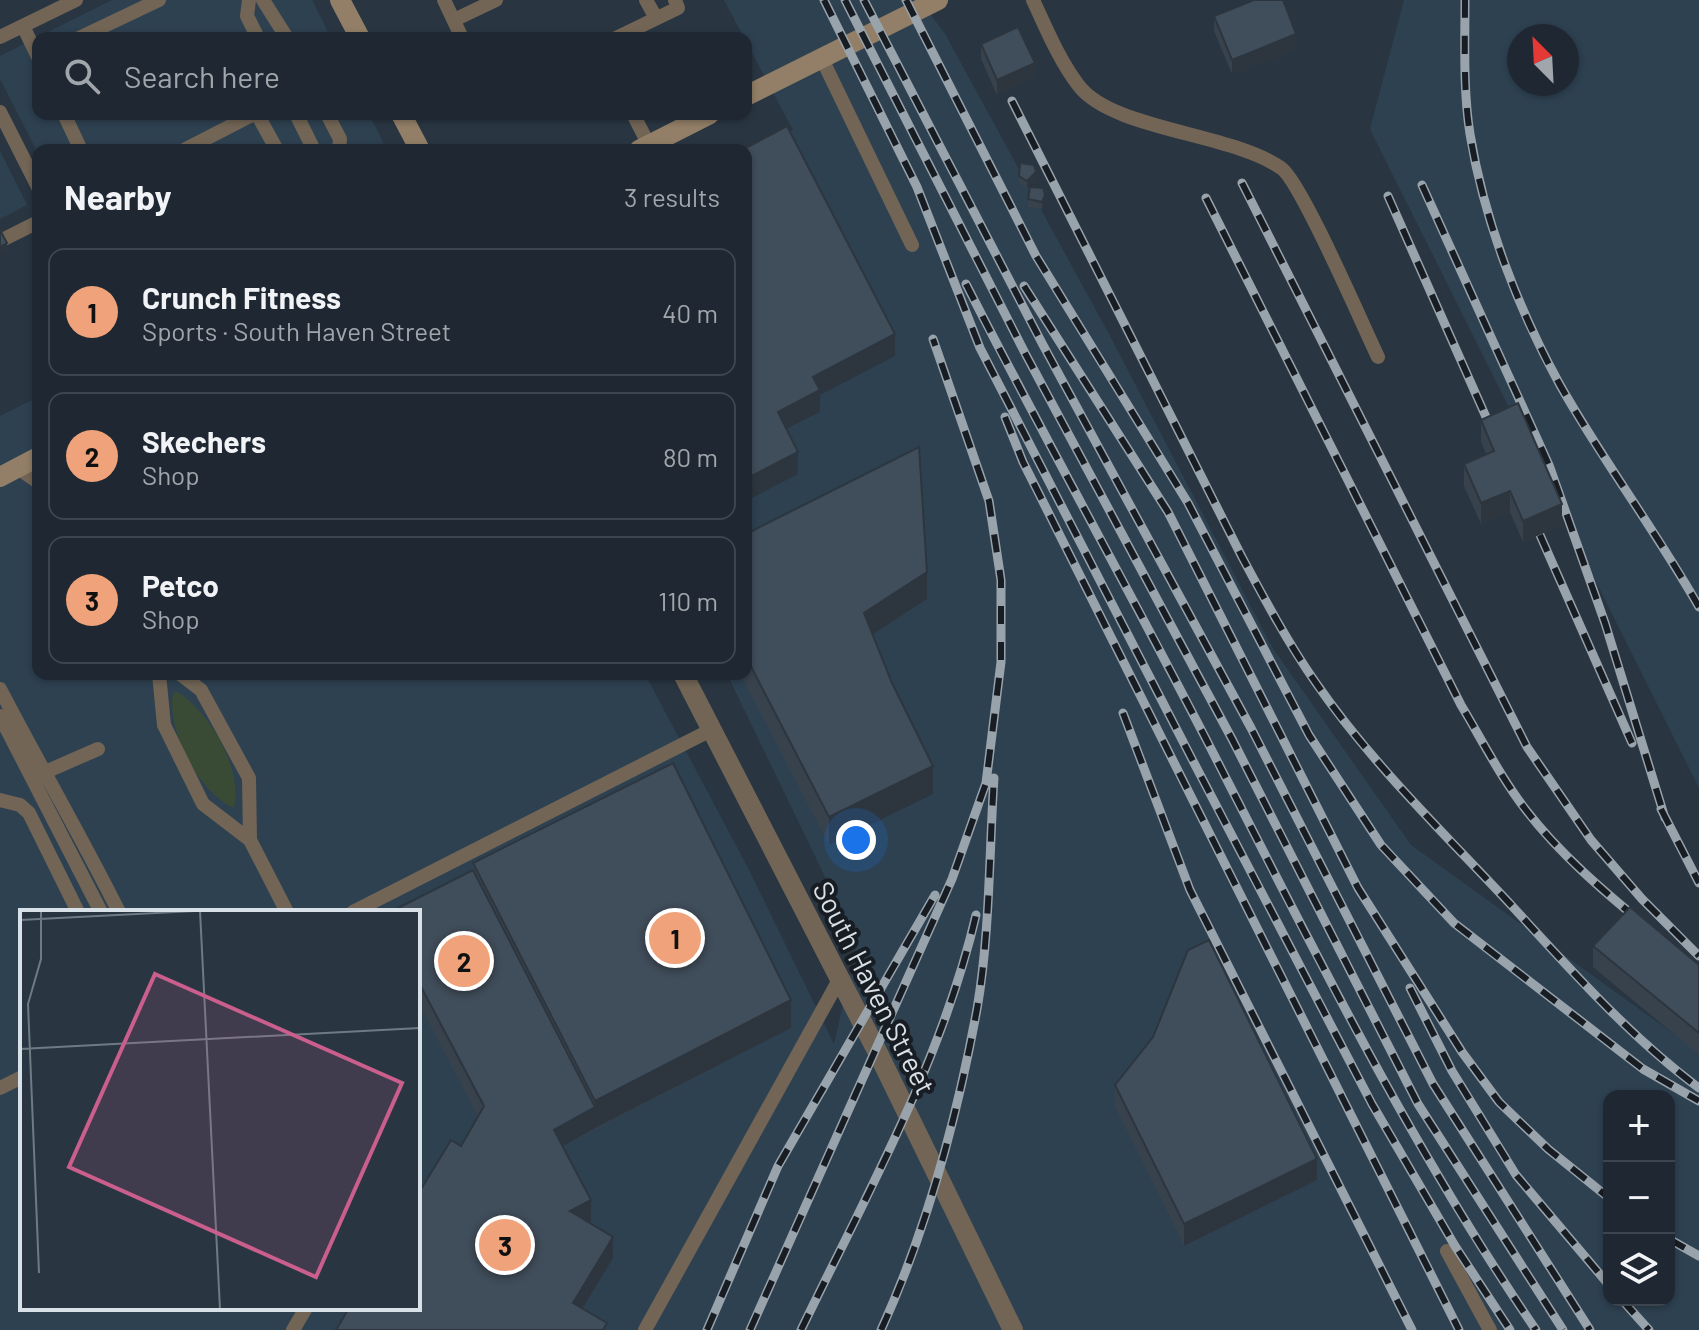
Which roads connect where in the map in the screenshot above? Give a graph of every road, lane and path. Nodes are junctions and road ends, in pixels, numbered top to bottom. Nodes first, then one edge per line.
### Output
1 (76, 0) edge
2 (159, 0) edge
3 (249, 0) edge
4 (263, 0) edge
5 (340, 0) edge
6 (444, 0) edge
7 (496, 0) edge
8 (646, 0) edge
9 (675, 0) edge
10 (938, 0) edge
11 (1033, 0) edge
12 (656, 18) junction
13 (454, 20) junction
14 (23, 26) junction
15 (92, 32) edge
16 (255, 32) edge
17 (283, 32) edge
18 (357, 32) edge
19 (459, 32) edge
20 (628, 32) edge
21 (0, 37) edge
22 (32, 45) edge
23 (822, 59) junction
24 (752, 93) edge
25 (0, 112) edge
26 (67, 120) edge
27 (244, 120) edge
28 (260, 120) edge
29 (299, 120) edge
30 (330, 120) edge
31 (404, 120) edge
32 (635, 120) edge
33 (698, 120) edge
34 (78, 144) edge
35 (196, 144) edge
36 (274, 144) edge
37 (311, 144) edge
38 (340, 144) edge
39 (417, 144) edge
40 (643, 144) edge
41 (652, 144) edge
42 (32, 175) edge
43 (32, 225) edge
44 (0, 241) edge
45 (912, 245) dead end
46 (1378, 357) dead end
47 (32, 460) edge
48 (9, 473) edge
49 (32, 480) edge
50 (160, 680) edge
51 (188, 680) edge
52 (686, 680) edge
53 (0, 689) edge
54 (0, 716) edge
55 (711, 730) junction
56 (98, 749) dead end
57 (43, 773) junction
58 (0, 800) edge
59 (250, 840) junction
60 (77, 910) edge
61 (100, 910) edge
62 (118, 910) edge
63 (286, 910) edge
64 (357, 910) edge
65 (839, 980) junction
66 (20, 1078) edge
67 (0, 1088) edge
68 (1447, 1251) dead end
69 (305, 1310) edge
70 (293, 1330) edge
71 (645, 1330) edge
72 (1013, 1330) edge
73 (1490, 1330) edge

1 - 14 lane
2 - 15 lane
3 - 16 lane
4 - 17 lane
5 - 18 main road
6 - 13 lane
7 - 13 lane
8 - 12 lane
9 - 12 lane
10 - 23 main road
11 - 46 lane
12 - 20 lane
13 - 19 lane
14 - 21 lane
14 - 22 lane
23 - 24 main road
23 - 45 lane
25 - 42 lane
26 - 34 lane
27 - 35 lane
28 - 36 lane
29 - 37 lane
30 - 38 lane
31 - 39 main road
32 - 40 lane
33 - 41 main road
43 - 44 lane
47 - 48 main road
48 - 49 lane
50 - 59 lane
51 - 59 lane
52 - 55 street, South Haven Street
53 - 57 lane
54 - 61 lane
55 - 64 lane
55 - 65 street, South Haven Street
56 - 57 lane
57 - 62 lane
58 - 60 lane
59 - 63 lane
65 - 71 lane
65 - 72 street, South Haven Street
66 - 67 lane
68 - 73 lane
69 - 70 lane

